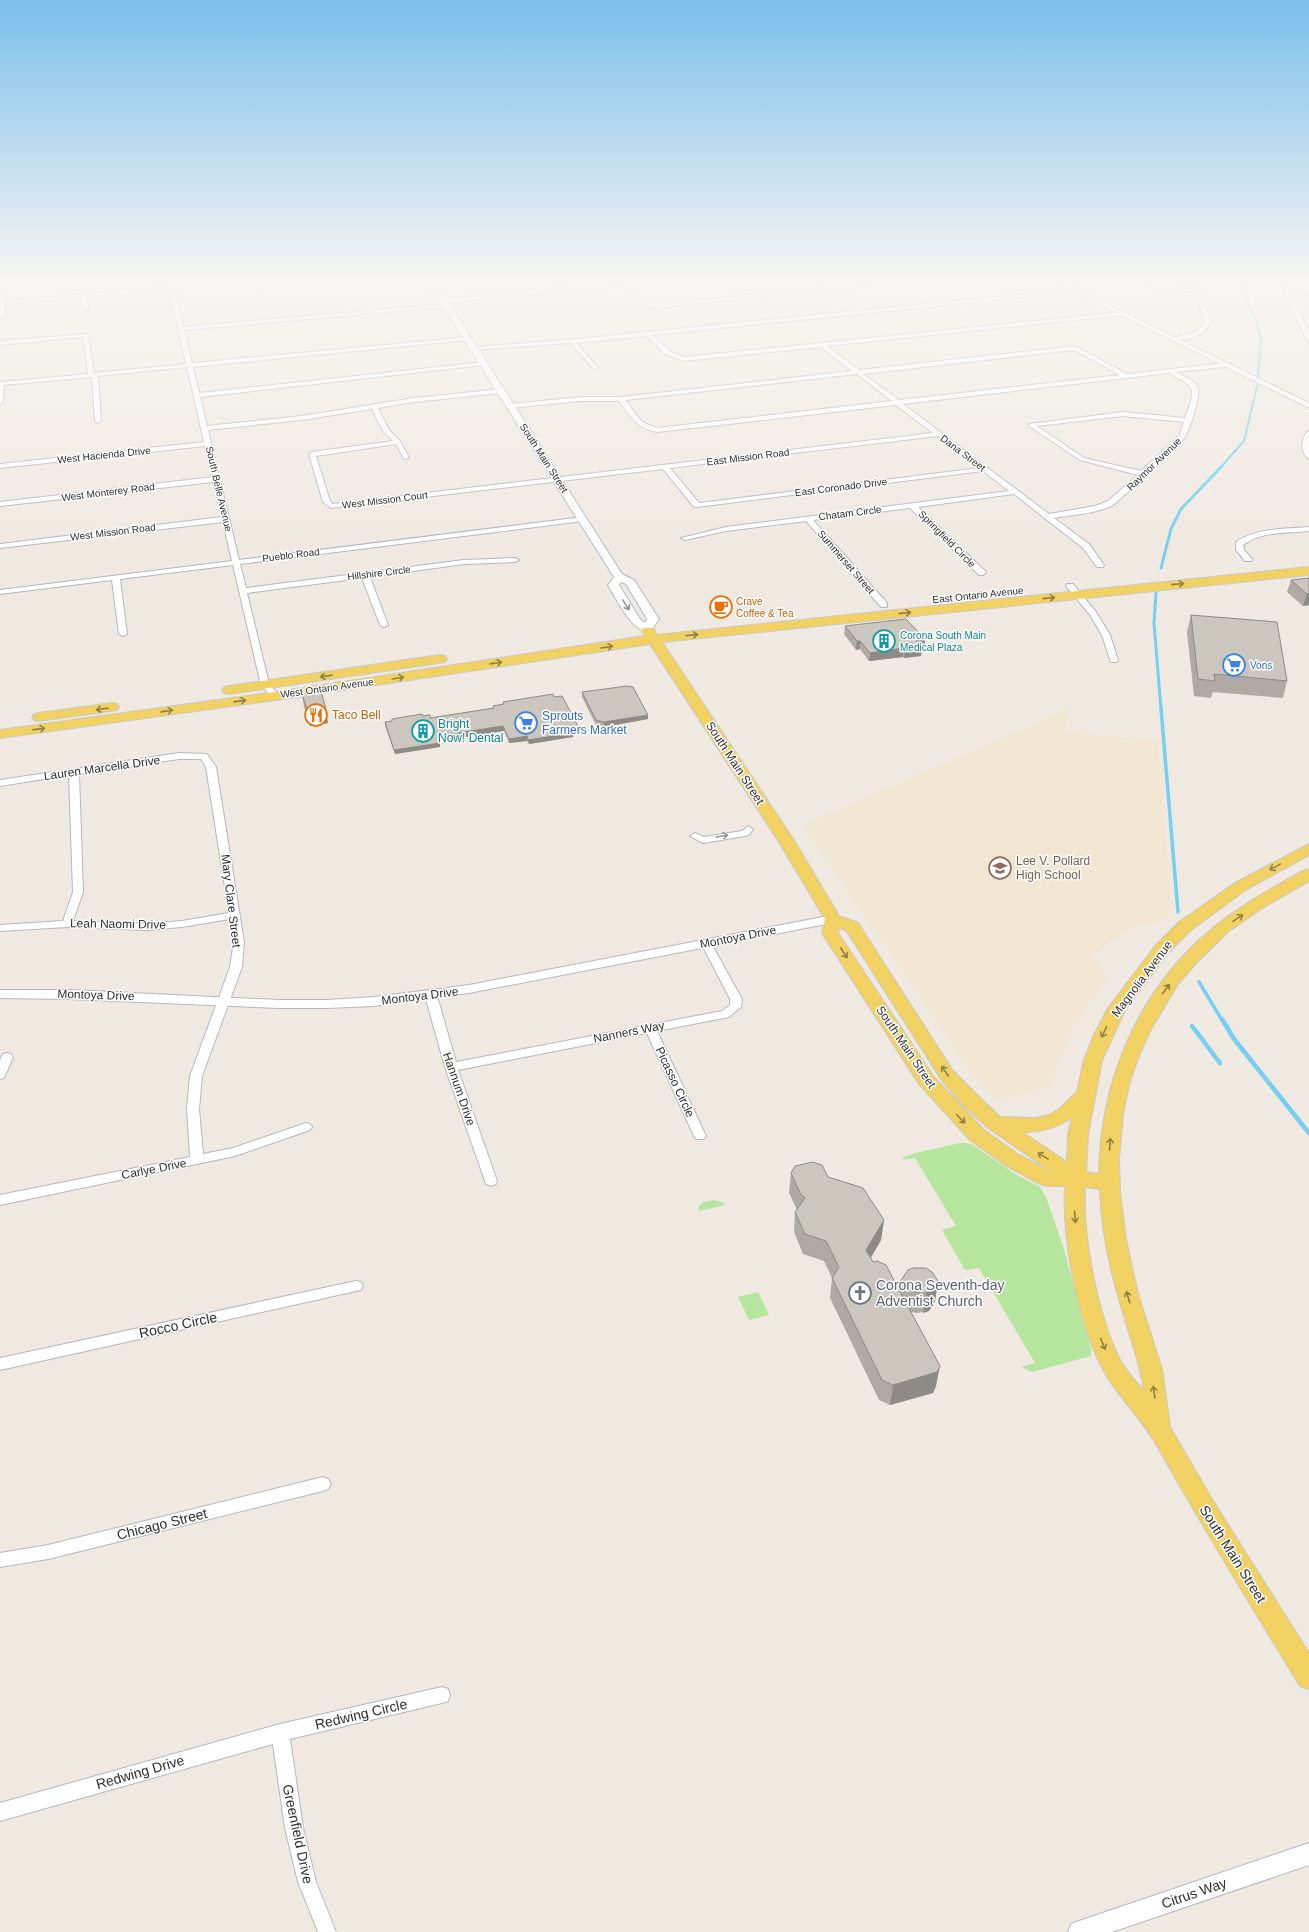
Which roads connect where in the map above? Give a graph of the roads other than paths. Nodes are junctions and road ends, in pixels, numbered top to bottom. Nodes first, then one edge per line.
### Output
1 (92, 368) edge
2 (159, 368) edge
3 (191, 368) edge
4 (445, 368) edge
5 (486, 368) edge
6 (852, 368) edge
7 (900, 368) edge
8 (1112, 368) edge
9 (1195, 368) edge
10 (1231, 368) edge
11 (1168, 371) junction
12 (858, 373) junction
13 (93, 375) junction
14 (1126, 376) junction
15 (0, 384) edge
16 (501, 392) junction
17 (197, 395) junction
18 (621, 399) junction
19 (0, 402) edge
20 (897, 402) junction
21 (511, 406) junction
22 (1309, 406) edge
23 (374, 407) junction
24 (1188, 420) junction
25 (98, 421) dead end
26 (205, 428) junction
27 (1309, 433) edge
28 (939, 434) junction
29 (398, 442) junction
30 (208, 444) junction
31 (1309, 457) edge
32 (406, 458) dead end
33 (0, 466) edge
34 (665, 467) junction
35 (985, 469) junction
36 (1144, 474) junction
37 (217, 479) junction
38 (557, 480) junction
39 (1015, 492) junction
40 (0, 504) edge
41 (912, 505) junction
42 (1047, 516) junction
43 (808, 518) junction
44 (226, 519) junction
45 (583, 519) junction
46 (1309, 529) edge
47 (685, 538) dead end
48 (0, 546) edge
49 (1248, 559) dead end
50 (515, 560) dead end
51 (1309, 561) edge
52 (236, 562) junction
53 (1100, 565) dead end
54 (1309, 571) edge
55 (982, 573) dead end
56 (365, 575) junction
57 (116, 577) junction
58 (1073, 590) junction
59 (243, 591) junction
60 (0, 592) edge
61 (884, 605) junction
62 (384, 625) dead end
63 (776, 626) junction
64 (123, 634) dead end
65 (651, 634) junction
66 (1114, 660) dead end
67 (265, 685) junction
68 (276, 696) junction
69 (0, 723) edge
70 (0, 734) edge
71 (204, 756) joint
72 (74, 772) junction
73 (0, 783) edge
74 (748, 829) dead end
75 (695, 836) dead end
76 (1309, 848) edge
77 (1309, 874) edge
78 (235, 915) junction
79 (833, 918) junction
80 (67, 924) junction
81 (0, 928) edge
82 (706, 943) junction
83 (0, 994) edge
84 (431, 996) junction
85 (224, 1001) junction
86 (650, 1028) junction
87 (7, 1057) dead end
88 (451, 1067) junction
89 (0, 1075) edge
90 (1086, 1094) junction
91 (995, 1123) junction
92 (306, 1127) dead end
93 (700, 1136) dead end
94 (197, 1160) junction
95 (1075, 1178) junction
96 (491, 1181) dead end
97 (1109, 1183) junction
98 (0, 1200) edge
99 (356, 1286) dead end
100 (0, 1364) edge
101 (1160, 1430) junction
102 (323, 1484) dead end
103 (0, 1560) edge
104 (1309, 1677) edge
105 (442, 1695) dead end
106 (280, 1733) junction
107 (0, 1812) edge
108 (1309, 1854) edge
109 (327, 1932) edge
110 (1080, 1932) edge

1 - 13 street
2 - 13 street
3 - 17 street, South Belle Avenue
4 - 17 street
5 - 16 main road, South Main Street
6 - 12 street, Dana Street
7 - 12 street
8 - 14 street
9 - 11 street
10 - 22 street
11 - 14 street
11 - 24 street, Raymor Avenue
12 - 18 street
12 - 20 street, Dana Street
13 - 15 street
13 - 25 street
14 - 20 street
15 - 19 street
16 - 21 main road, South Main Street
16 - 23 street
17 - 26 street, South Belle Avenue
18 - 20 street
18 - 21 street
20 - 28 street, Dana Street
21 - 38 main road, South Main Street
23 - 26 street
23 - 29 street
24 - 36 street, Raymor Avenue
24 - 36 street
26 - 30 street, South Belle Avenue
27 - 31 street
28 - 34 street, East Mission Road
28 - 35 street, Dana Street
29 - 32 street
29 - 38 street, West Mission Court
30 - 33 street, West Hacienda Drive
30 - 37 street, South Belle Avenue
34 - 35 street, East Coronado Drive
34 - 38 street, East Mission Road
35 - 39 street, Dana Street
36 - 42 street, Raymor Avenue
37 - 40 street, West Monterey Road
37 - 44 street, South Belle Avenue
38 - 45 main road, South Main Street
39 - 41 street, Chatam Circle
39 - 42 street, Dana Street
41 - 43 street, Chatam Circle
41 - 55 street, Springfield Circle
42 - 53 street, Dana Street
43 - 47 street, Chatam Circle
43 - 61 street, Summerset Street
44 - 48 street, West Mission Road
44 - 52 street, South Belle Avenue
45 - 52 street, Pueblo Road
45 - 65 main road, South Main Street
46 - 49 street
50 - 56 street, Hillshire Circle
51 - 58 main road, East Ontario Avenue
52 - 57 street, Pueblo Road
52 - 59 street, South Belle Avenue
58 -> 54 main road, East Ontario Avenue
56 - 59 street, Hillshire Circle
56 - 62 street
57 - 60 street, Pueblo Road
57 - 64 street
58 - 61 main road, East Ontario Avenue
63 -> 58 main road, East Ontario Avenue
58 - 66 street
59 - 67 street, South Belle Avenue
61 - 63 main road
61 - 65 main road, East Ontario Avenue
65 -> 63 main road, East Ontario Avenue
65 -> 67 main road, West Ontario Avenue
68 -> 65 main road, West Ontario Avenue
65 - 79 main road, South Main Street
67 - 68 street
67 -> 69 main road, West Ontario Avenue
70 -> 68 main road, West Ontario Avenue
71 - 72 street, Lauren Marcella Drive
71 - 78 street, Mary Clare Street
72 - 73 street, Lauren Marcella Drive
72 - 80 street
75 -> 74 street
76 -> 90 main road, Magnolia Avenue
97 -> 77 main road
78 - 80 street, Leah Naomi Drive
78 - 85 street, Mary Clare Street
79 - 82 street, Montoya Drive
91 -> 79 main road, South Main Street
79 -> 95 main road, South Main Street
80 - 81 street, Leah Naomi Drive
82 - 84 street, Montoya Drive
82 - 86 street, Nanners Way
83 - 85 street, Montoya Drive
84 - 85 street, Montoya Drive
84 - 88 street, Hannum Drive
85 - 94 street, Mary Clare Street
86 - 88 street, Nanners Way
86 - 93 street, Picasso Circle
87 - 89 street
88 - 96 street, Hannum Drive
90 - 91 main road
90 - 95 main road, Magnolia Avenue
95 -> 91 main road, South Main Street
92 - 94 street, Carlye Drive
94 - 98 street, Carlye Drive
95 - 97 main road, South Main Street
95 -> 101 main road, South Main Street
101 -> 97 main road, South Main Street
99 - 100 street, Rocco Circle
101 - 104 main road, South Main Street
102 - 103 street, Chicago Street
105 - 106 street, Redwing Circle
106 - 107 street, Redwing Drive
106 - 109 street, Greenfield Drive
108 - 110 street, Citrus Way

